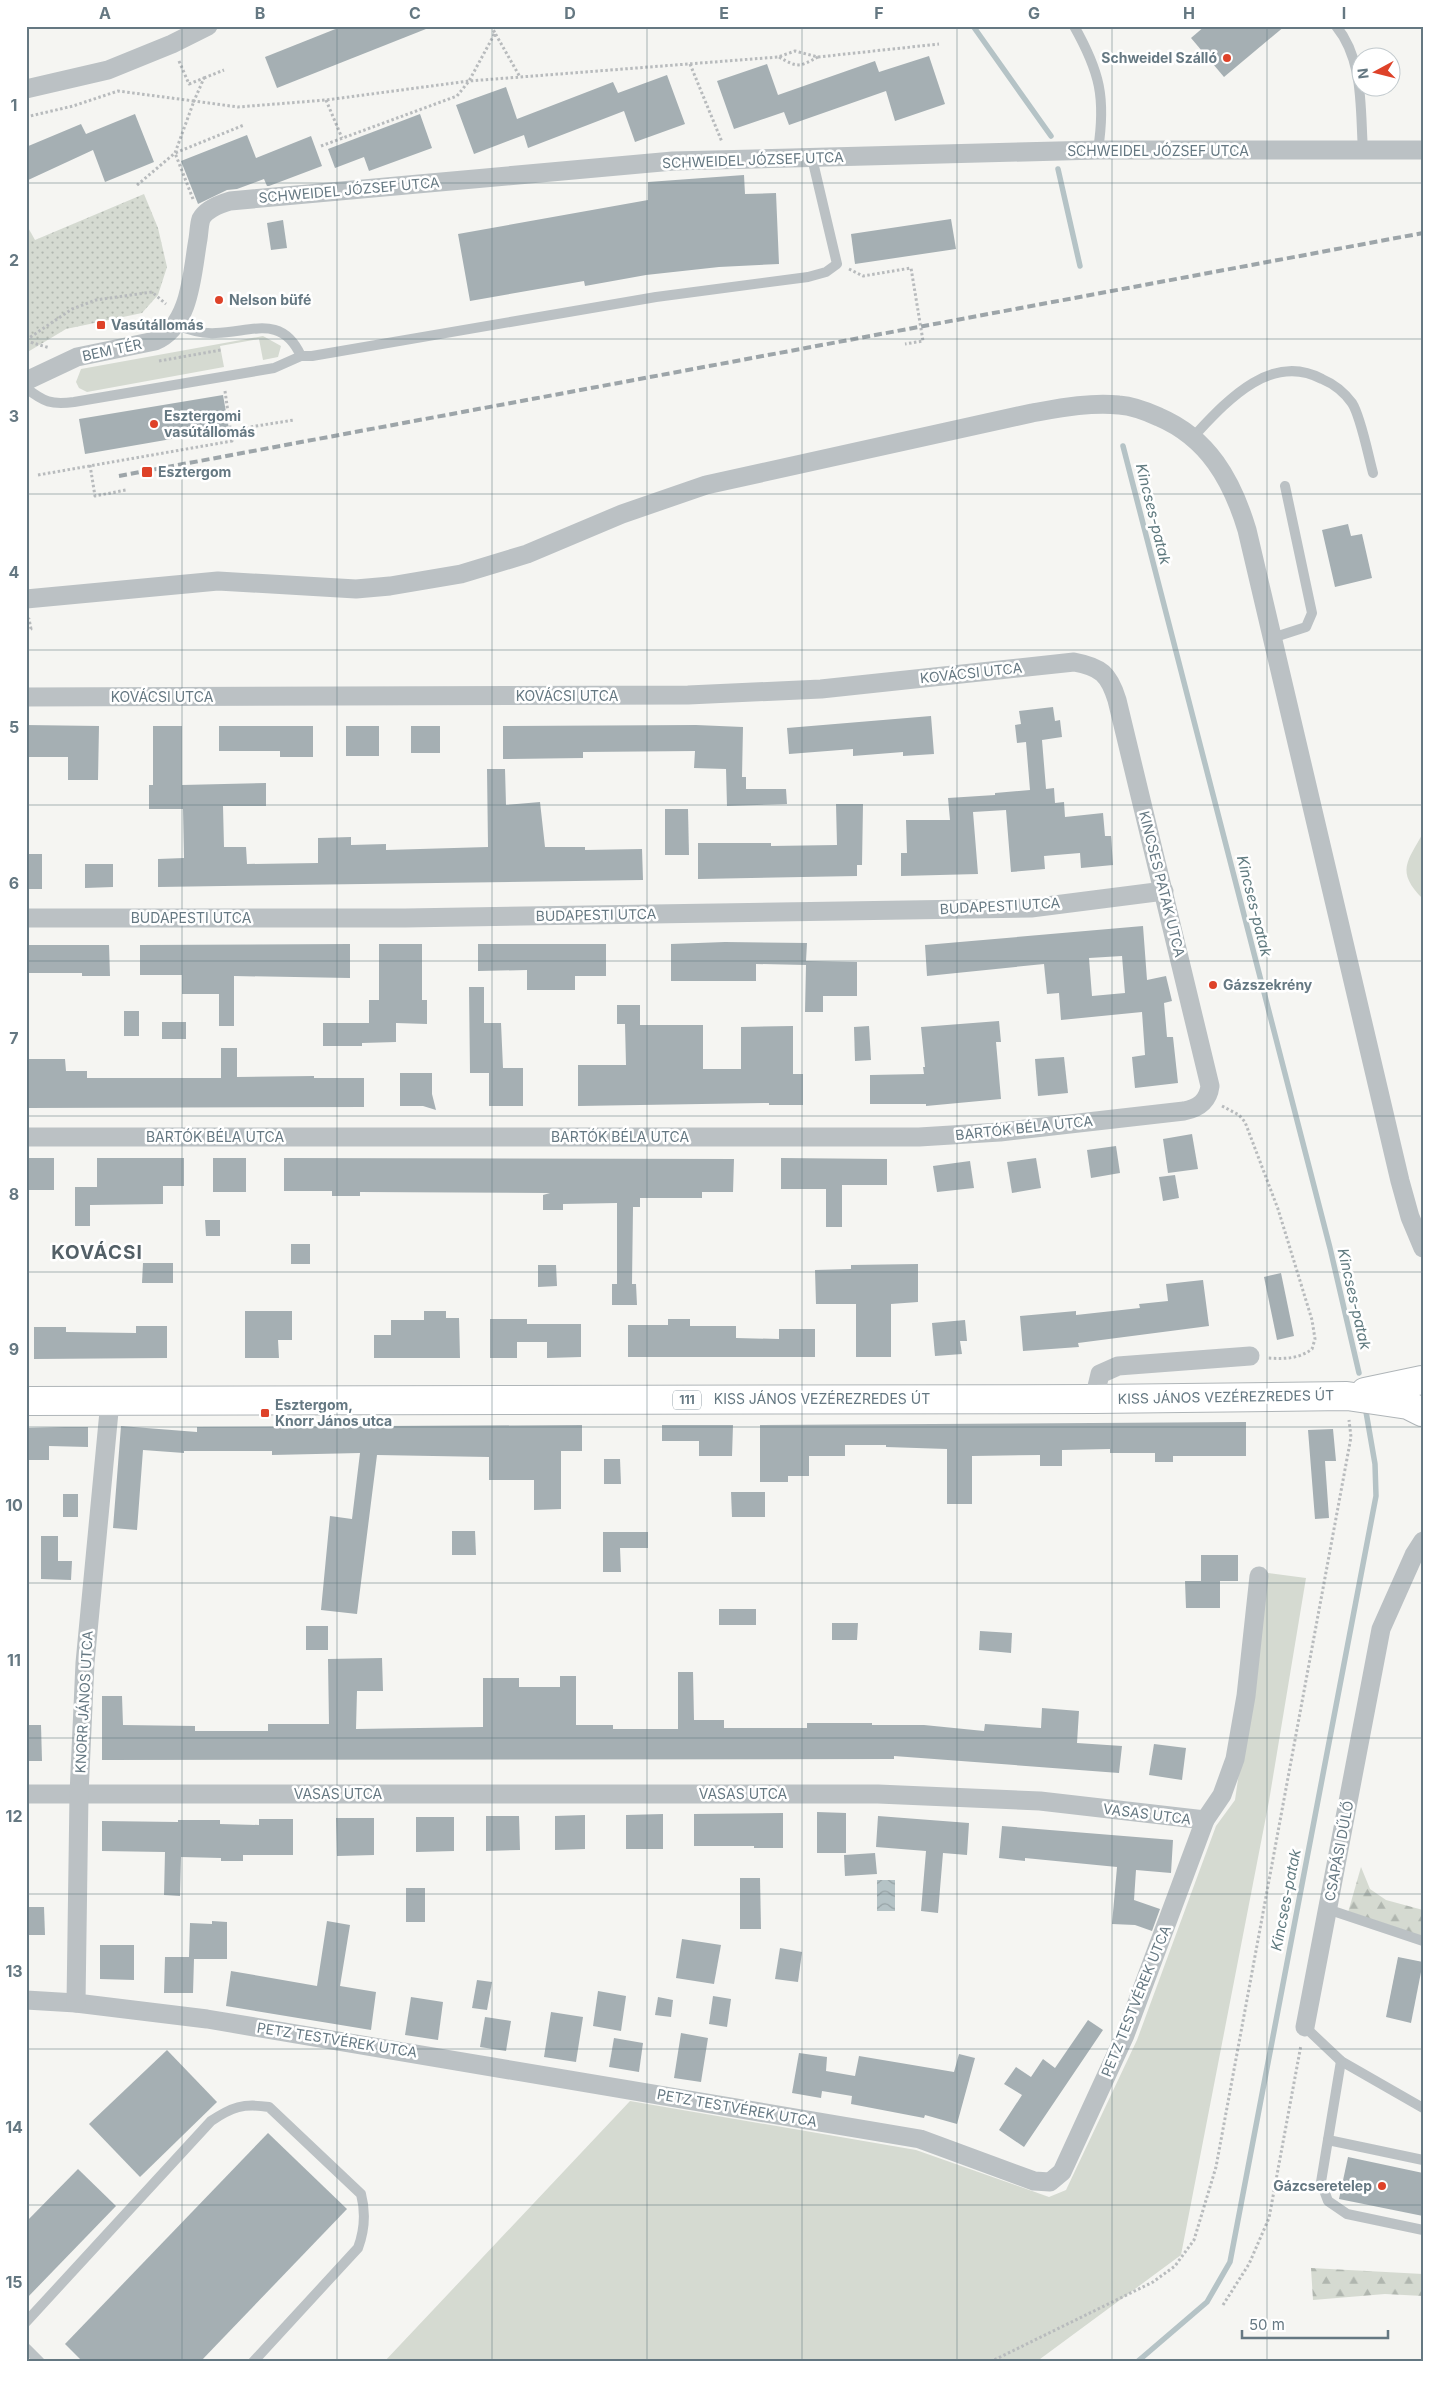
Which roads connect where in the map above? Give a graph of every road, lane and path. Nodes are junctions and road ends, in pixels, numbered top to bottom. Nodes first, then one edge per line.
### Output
1 (208, 26) edge
2 (491, 26) edge
3 (1074, 26) edge
4 (1336, 26) edge
5 (495, 33) junction
6 (172, 44) junction
7 (939, 44) dead end
8 (778, 57) junction
9 (818, 57) junction
10 (690, 64) junction
11 (224, 70) dead end
12 (520, 77) junction
13 (204, 78) junction
14 (469, 80) junction
15 (26, 89) edge
16 (326, 100) junction
17 (194, 101) junction
18 (26, 117) edge
19 (244, 125) dead end
20 (342, 138) junction
21 (321, 146) dead end
22 (1098, 150) junction
23 (1363, 150) junction
24 (1423, 150) edge
25 (175, 152) junction
26 (812, 158) junction
27 (730, 160) junction
28 (136, 186) dead end
29 (202, 218) junction
30 (838, 264) junction
31 (177, 320) junction
32 (26, 340) edge
33 (905, 344) dead end
34 (221, 350) dead end
35 (301, 356) junction
36 (153, 362) dead end
37 (26, 381) edge
38 (225, 386) dead end
39 (26, 388) edge
40 (294, 420) dead end
41 (230, 430) junction
42 (1193, 437) junction
43 (90, 465) junction
44 (1373, 472) dead end
45 (38, 475) dead end
46 (1284, 486) dead end
47 (126, 490) dead end
48 (26, 599) edge
49 (26, 619) edge
50 (26, 630) edge
51 (1272, 638) junction
52 (1104, 672) joint
53 (26, 697) edge
54 (1164, 891) junction
55 (26, 918) edge
56 (1207, 1098) junction
57 (26, 1138) edge
58 (1423, 1248) edge
59 (1250, 1356) joint
60 (1422, 1379) edge
61 (1385, 1394) junction
62 (1094, 1399) junction
63 (26, 1401) edge
64 (110, 1401) junction
65 (1422, 1412) edge
66 (1351, 1437) dead end
67 (1423, 1541) edge
68 (1259, 1576) dead end
69 (26, 1794) edge
70 (79, 1794) junction
71 (1205, 1820) junction
72 (1327, 1909) junction
73 (1423, 1941) edge
74 (26, 2000) edge
75 (76, 2004) junction
76 (1305, 2027) junction
77 (1341, 2061) junction
78 (1423, 2108) edge
79 (1328, 2140) junction
80 (1423, 2160) edge
81 (1423, 2230) edge
82 (1223, 2305) dead end
83 (26, 2322) edge
84 (26, 2348) edge
85 (40, 2362) edge
86 (253, 2362) edge
87 (990, 2362) edge

1 - 6 street
2 - 5 path
3 - 22 lane
4 - 23 lane
5 - 12 path
5 - 14 path
6 - 13 path
6 - 15 street
7 - 9 path
8 - 9 path
8 - 9 path
8 - 10 path
10 - 12 path
10 - 27 path
11 - 13 path
12 - 14 path
13 - 17 path
14 - 16 path
14 - 20 path
16 - 17 path
16 - 20 path
17 - 18 path
17 - 25 path
19 - 25 path
20 - 21 path
22 - 23 street, SCHWEIDEL JÓZSEF UTCA
22 - 26 street, SCHWEIDEL JÓZSEF UTCA
23 - 24 street, SCHWEIDEL JÓZSEF UTCA
25 - 28 path
25 - 29 path
26 - 27 street, SCHWEIDEL JÓZSEF UTCA
26 - 30 lane
27 - 29 street, SCHWEIDEL JÓZSEF UTCA
29 - 31 street
30 - 33 path
30 - 35 lane
31 - 32 path
31 - 35 lane
31 - 37 street, BEM TÉR
34 - 36 path
35 - 39 lane
38 - 41 path
40 - 41 path
41 - 43 path
42 - 44 lane
42 - 48 street
42 - 51 street
43 - 45 path
43 - 47 path
46 - 51 lane
49 - 50 path
51 - 58 street
52 - 53 street, KOVÁCSI UTCA
52 - 54 street, KINCSES PATAK UTCA
54 - 55 street, BUDAPESTI UTCA
54 - 56 street, KINCSES PATAK UTCA
56 - 57 street, BARTÓK BÉLA UTCA
56 - 59 path
59 - 62 street
60 - 61 main road, KISS JÁNOS VEZÉREZREDES ÚT / 111
60 - 65 main road, 111
61 - 62 main road, KISS JÁNOS VEZÉREZREDES ÚT / 111
61 - 65 main road, KISS JÁNOS VEZÉREZREDES ÚT / 111
62 - 64 main road, KISS JÁNOS VEZÉREZREDES ÚT / 111
63 - 64 main road, KISS JÁNOS VEZÉREZREDES ÚT / 111
64 - 70 street, KNORR JÁNOS UTCA
66 - 87 path
67 - 72 street, CSAPÁSI DŰLŐ
68 - 71 street, VASAS UTCA
69 - 70 street, VASAS UTCA
70 - 71 street, VASAS UTCA
70 - 75 street, KNORR JÁNOS UTCA
71 - 75 street, PETZ TESTVÉREK UTCA
72 - 73 lane
72 - 76 street, CSAPÁSI DŰLŐ
74 - 75 street, PETZ TESTVÉREK UTCA
76 - 77 lane
76 - 82 path
77 - 78 lane
77 - 79 lane
79 - 80 lane
79 - 81 lane
83 - 86 lane
84 - 85 lane

